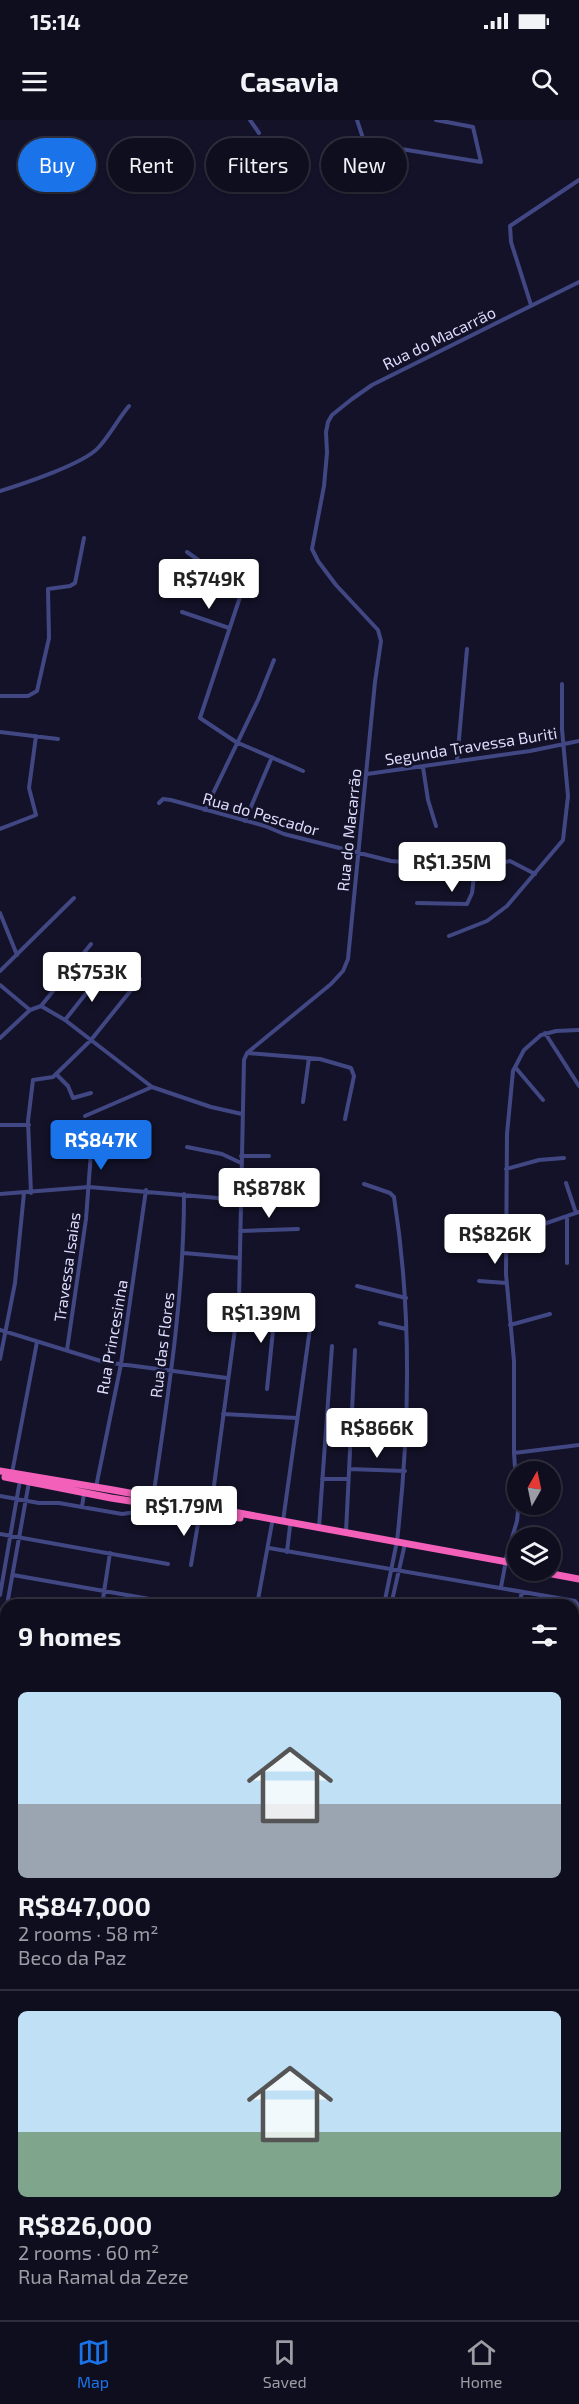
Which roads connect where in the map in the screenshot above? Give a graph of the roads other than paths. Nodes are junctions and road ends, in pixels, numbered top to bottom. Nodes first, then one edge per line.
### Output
1 (250, 120) edge
2 (357, 120) edge
3 (436, 120) edge
4 (259, 133) dead end
5 (362, 138) edge
6 (407, 150) edge
7 (579, 180) edge
8 (579, 282) edge
9 (531, 305) junction
10 (129, 406) dead end
11 (0, 491) edge
12 (84, 538) dead end
13 (187, 552) dead end
14 (182, 612) dead end
15 (229, 628) junction
16 (466, 649) dead end
17 (274, 660) dead end
18 (562, 684) dead end
19 (0, 696) edge
20 (0, 732) edge
21 (36, 736) junction
22 (58, 739) dead end
23 (579, 741) edge
24 (236, 742) junction
25 (565, 744) junction
26 (272, 757) junction
27 (457, 761) junction
28 (423, 767) junction
29 (303, 771) dead end
30 (367, 774) junction
31 (159, 803) dead end
32 (205, 810) junction
33 (244, 821) junction
34 (436, 826) dead end
35 (0, 830) edge
36 (358, 853) junction
37 (476, 868) junction
38 (535, 874) junction
39 (74, 898) dead end
40 (417, 903) dead end
41 (0, 913) edge
42 (449, 936) dead end
43 (91, 944) dead end
44 (17, 955) junction
45 (0, 971) edge
46 (103, 972) dead end
47 (141, 980) dead end
48 (0, 985) edge
49 (41, 1006) junction
50 (32, 1008) junction
51 (65, 1020) junction
52 (579, 1030) edge
53 (545, 1033) junction
54 (0, 1038) edge
55 (91, 1040) junction
56 (247, 1053) junction
57 (309, 1058) junction
58 (514, 1066) junction
59 (56, 1074) junction
60 (579, 1086) edge
61 (152, 1087) junction
62 (91, 1093) dead end
63 (543, 1100) dead end
64 (303, 1102) dead end
65 (242, 1114) junction
66 (85, 1116) dead end
67 (345, 1119) dead end
68 (0, 1125) edge
69 (29, 1125) junction
70 (143, 1138) dead end
71 (187, 1147) dead end
72 (241, 1156) junction
73 (269, 1156) dead end
74 (564, 1158) dead end
75 (241, 1164) junction
76 (506, 1169) junction
77 (364, 1184) dead end
78 (566, 1184) dead end
79 (89, 1187) junction
80 (146, 1190) junction
81 (24, 1193) junction
82 (31, 1193) junction
83 (0, 1194) edge
84 (184, 1194) junction
85 (241, 1200) junction
86 (578, 1212) edge
87 (567, 1216) junction
88 (298, 1229) dead end
89 (240, 1231) junction
90 (506, 1237) junction
91 (184, 1252) junction
92 (240, 1258) junction
93 (567, 1263) dead end
94 (479, 1281) dead end
95 (506, 1283) junction
96 (357, 1286) dead end
97 (406, 1298) junction
98 (239, 1299) junction
99 (276, 1301) junction
100 (550, 1314) dead end
101 (380, 1323) dead end
102 (510, 1325) junction
103 (406, 1329) junction
104 (0, 1330) edge
105 (6, 1332) junction
106 (37, 1342) junction
107 (332, 1346) dead end
108 (67, 1350) junction
109 (355, 1350) dead end
110 (0, 1359) edge
111 (121, 1364) junction
112 (172, 1370) junction
113 (228, 1378) junction
114 (267, 1389) dead end
115 (223, 1414) junction
116 (297, 1418) junction
117 (579, 1445) edge
118 (514, 1453) junction
119 (349, 1469) junction
120 (405, 1471) junction
121 (12, 1473) junction
122 (0, 1474) edge
123 (20, 1479) junction
124 (322, 1479) junction
125 (348, 1479) junction
126 (30, 1481) junction
127 (59, 1484) junction
128 (96, 1487) junction
129 (84, 1493) junction
130 (112, 1494) junction
131 (0, 1496) edge
132 (153, 1498) junction
133 (17, 1500) junction
134 (26, 1501) junction
135 (82, 1507) junction
136 (211, 1508) junction
137 (200, 1512) junction
138 (283, 1521) junction
139 (198, 1522) junction
140 (272, 1523) junction
141 (290, 1526) junction
142 (319, 1527) junction
143 (346, 1533) junction
144 (0, 1534) edge
145 (10, 1536) junction
146 (20, 1538) junction
147 (399, 1545) junction
148 (269, 1548) junction
149 (287, 1551) junction
150 (110, 1553) junction
151 (168, 1564) dead end
152 (505, 1564) junction
153 (191, 1565) dead end
154 (391, 1569) junction
155 (399, 1570) junction
156 (2, 1573) edge
157 (561, 1573) edge
158 (561, 1574) edge
159 (13, 1575) junction
160 (579, 1577) edge
161 (501, 1587) junction
162 (104, 1590) junction
163 (522, 1592) junction
164 (0, 1595) edge
165 (8, 1599) edge
166 (103, 1599) edge
167 (152, 1599) edge
168 (258, 1599) edge
169 (385, 1599) edge
170 (392, 1599) edge
171 (520, 1599) edge
172 (560, 1599) edge

1 - 4 street
2 - 5 street
3 - 6 street
7 - 9 street
8 - 9 street, Rua do Macarrão
9 - 30 street, Rua do Macarrão
10 - 11 street
12 - 19 street
13 - 15 street
14 - 15 street
15 - 24 street
16 - 27 street
17 - 24 street
18 - 25 street
20 - 21 street
21 - 22 street
21 - 35 street
23 - 25 street, Segunda Travessa Buriti
24 - 26 street
24 - 32 street
25 - 27 street, Segunda Travessa Buriti
25 - 38 street
26 - 29 street
26 - 33 street
27 - 28 street, Segunda Travessa Buriti
28 - 30 street, Segunda Travessa Buriti
28 - 34 street
30 - 36 street, Rua do Macarrão
31 - 32 street, Rua do Pescador
32 - 33 street, Rua do Pescador
33 - 36 street, Rua do Pescador
36 - 37 street, Rua do Pescador
36 - 56 street, Rua do Macarrão
37 - 38 street, Rua do Pescador
37 - 40 street
38 - 42 street
39 - 44 street
41 - 44 street
43 - 49 street
44 - 45 street
46 - 51 street
47 - 55 street
48 - 50 street
49 - 50 street
49 - 51 street
50 - 54 street
51 - 55 street
52 - 53 street
53 - 58 street
53 - 60 street
55 - 59 street
55 - 61 street
56 - 57 street
56 - 65 street
57 - 64 street
57 - 67 street
58 - 63 street
58 - 76 street
59 - 62 street
59 - 69 street
61 - 65 street
61 - 66 street
65 - 72 street
68 - 69 street
69 - 82 street
70 - 79 street, Travessa Isaias
71 - 75 street
72 - 73 street
72 - 75 street
74 - 76 street
75 - 85 street
76 - 90 street
77 - 97 street
78 - 86 street
79 - 80 street
79 - 82 street
79 - 108 street, Travessa Isaias
80 - 84 street
80 - 111 street, Rua Princesinha
81 - 82 street
81 - 83 street
81 - 105 street
84 - 85 street
84 - 91 street, Rua das Flores
85 - 89 street
86 - 87 street
87 - 90 street
87 - 93 street
88 - 89 street
89 - 92 street
90 - 95 street
91 - 92 street
91 - 112 street, Rua das Flores
92 - 98 street
94 - 95 street
95 - 102 street
96 - 97 street
97 - 103 street
98 - 99 street
98 - 113 street
99 - 114 street
99 - 116 street
100 - 102 street
101 - 103 street
102 - 118 street
103 - 120 street
104 - 105 street
105 - 106 street
105 - 110 street
106 - 108 street
106 - 121 street
107 - 124 street
108 - 111 street
109 - 119 street
111 - 112 street
111 - 128 street, Rua Princesinha
112 - 113 street
112 - 132 street, Rua das Flores
113 - 115 street
115 - 116 street
115 - 136 street
116 - 138 street
117 - 118 street
118 - 152 street
119 - 120 street
119 - 125 street
120 - 147 street
121 - 122 highway
121 - 127 highway
122 - 123 highway
123 - 126 highway
123 - 133 street
124 - 125 street
124 - 142 street
125 - 143 street
126 - 127 highway
126 - 134 street
127 - 128 highway
127 - 129 highway
128 - 130 highway
129 - 130 highway
129 - 135 street
130 - 132 highway
130 - 137 highway
131 - 133 street
132 - 136 highway
133 - 134 street
133 - 145 street
134 - 135 street
134 - 146 street
135 - 139 street
136 - 138 highway
137 - 139 street
137 - 140 highway
138 - 142 highway
139 - 153 street
140 - 141 highway
140 - 148 street
141 - 147 highway
141 - 149 street
142 - 143 highway
143 - 147 highway
144 - 145 street
145 - 146 street
145 - 156 street
146 - 150 street
146 - 159 street
147 - 152 highway
147 - 154 street
147 - 155 street
148 - 149 street
148 - 168 street
149 - 154 street
150 - 151 street
150 - 162 street
152 - 161 street
154 - 155 street
154 - 169 street
155 - 161 street
155 - 170 street
156 - 164 street
157 - 160 highway
158 - 160 highway
159 - 162 street
159 - 165 street
161 - 163 street
162 - 166 street
162 - 167 street
163 - 171 street
163 - 172 street

